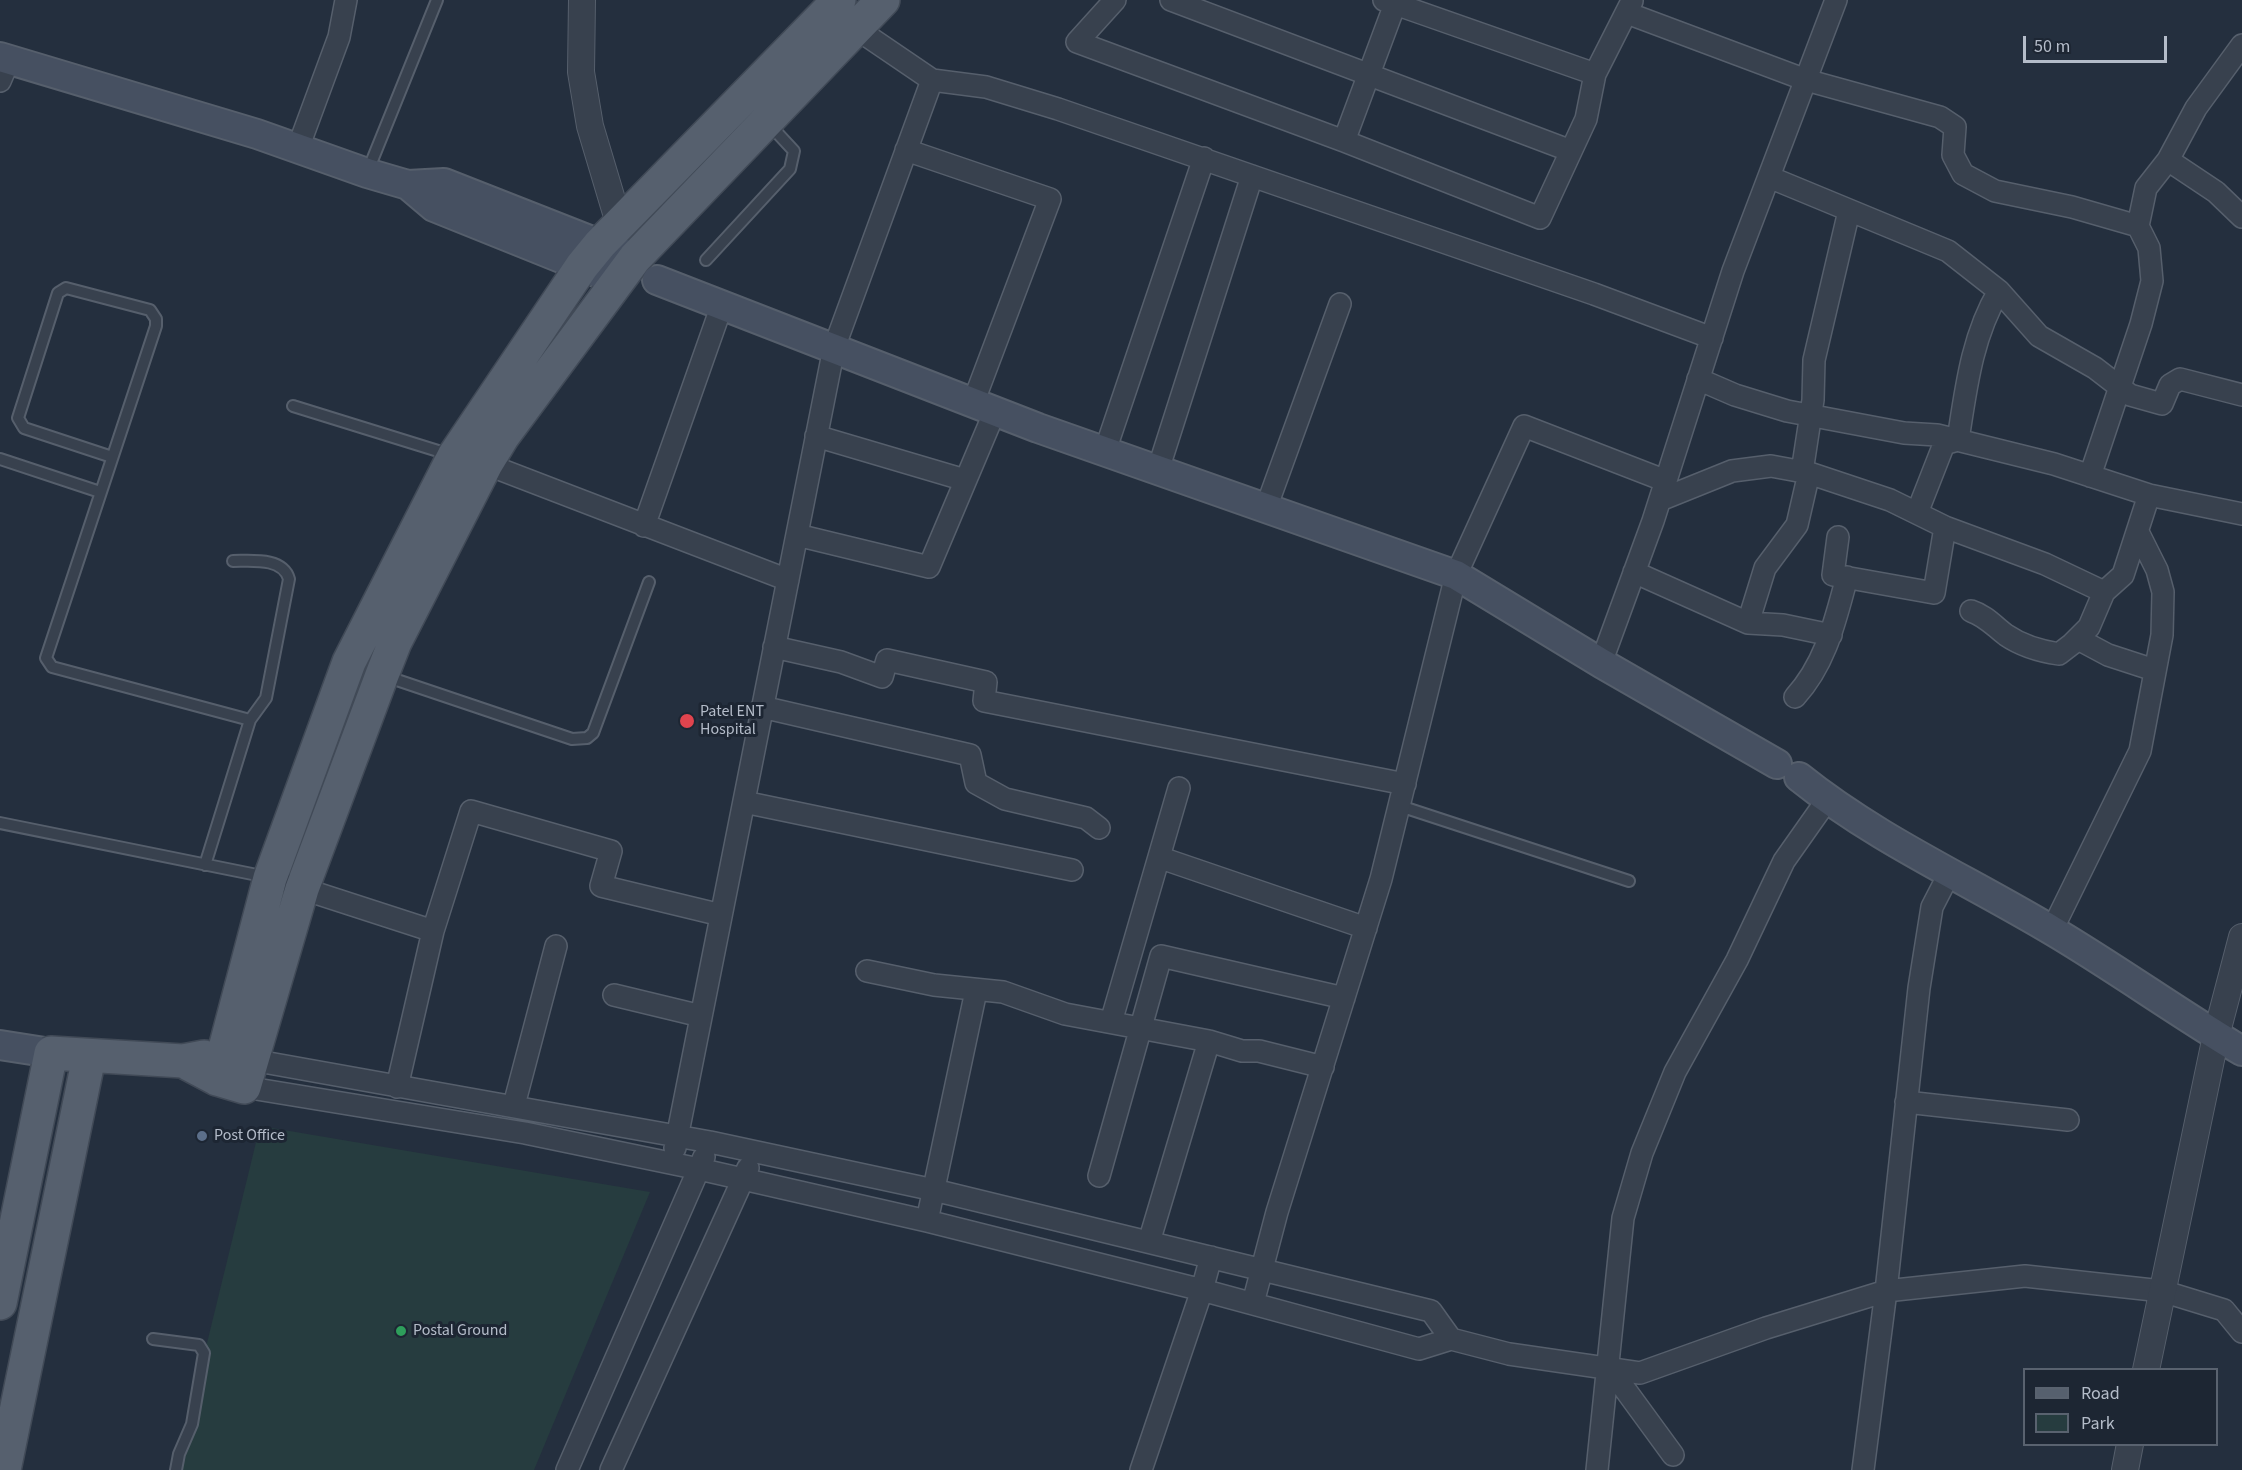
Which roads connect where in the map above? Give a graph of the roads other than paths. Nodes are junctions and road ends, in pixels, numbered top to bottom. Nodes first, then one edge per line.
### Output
1 (346, 0) edge
2 (437, 0) edge
3 (582, 0) edge
4 (839, 0) edge
5 (883, 0) edge
6 (1115, 0) edge
7 (1172, 0) edge
8 (1836, 0) edge
9 (1390, 2) edge
10 (1630, 6) edge
11 (857, 29) junction
12 (2242, 45) edge
13 (3, 66) edge
14 (1369, 73) junction
15 (1594, 74) junction
16 (932, 80) junction
17 (1806, 80) junction
18 (767, 122) junction
19 (1344, 141) junction
20 (298, 148) junction
21 (906, 150) junction
22 (1571, 151) junction
23 (1204, 158) junction
24 (2168, 160) junction
25 (367, 173) junction
26 (1252, 176) junction
27 (1769, 177) junction
28 (1850, 211) junction
29 (2242, 217) edge
30 (2138, 226) junction
31 (600, 244) junction
32 (706, 260) dead end
33 (637, 273) junction
34 (1999, 291) junction
35 (1340, 304) dead end
36 (722, 305) junction
37 (1712, 338) junction
38 (834, 348) junction
39 (1698, 379) junction
40 (2119, 386) junction
41 (2242, 395) edge
42 (293, 406) dead end
43 (984, 407) junction
44 (1811, 414) junction
45 (816, 436) junction
46 (1958, 440) junction
47 (1106, 451) junction
48 (454, 456) junction
49 (112, 457) junction
50 (0, 459) edge
51 (486, 464) junction
52 (1158, 470) junction
53 (1806, 473) junction
54 (2090, 476) junction
55 (965, 480) junction
56 (1663, 491) junction
57 (100, 492) junction
58 (2149, 495) junction
59 (1266, 508) junction
60 (1917, 513) junction
61 (2242, 514) edge
62 (644, 526) junction
63 (1945, 527) junction
64 (2138, 532) junction
65 (796, 536) junction
66 (1838, 537) dead end
67 (233, 561) dead end
68 (1634, 572) junction
69 (1456, 575) junction
70 (1847, 577) junction
71 (788, 580) junction
72 (649, 582) dead end
73 (2104, 592) junction
74 (1971, 610) dead end
75 (1748, 623) junction
76 (1831, 635) junction
77 (2078, 639) junction
78 (774, 647) junction
79 (1601, 663) junction
80 (2154, 670) junction
81 (382, 675) junction
82 (1795, 697) dead end
83 (762, 707) junction
84 (250, 720) junction
85 (1405, 784) junction
86 (1179, 788) dead end
87 (1827, 800) junction
88 (744, 802) junction
89 (1400, 807) junction
90 (0, 823) edge
91 (1099, 828) dead end
92 (1161, 858) junction
93 (205, 865) junction
94 (1072, 870) dead end
95 (1949, 874) junction
96 (270, 878) junction
97 (1629, 881) dead end
98 (302, 889) junction
99 (721, 915) junction
100 (1366, 928) junction
101 (2052, 930) junction
102 (434, 932) junction
103 (2242, 937) edge
104 (556, 946) dead end
105 (867, 971) dead end
106 (976, 991) junction
107 (614, 995) dead end
108 (1344, 998) junction
109 (701, 1016) junction
110 (1111, 1022) junction
111 (1141, 1028) junction
112 (2216, 1036) junction
113 (1209, 1041) junction
114 (0, 1045) edge
115 (2242, 1051) edge
116 (51, 1053) junction
117 (89, 1057) junction
118 (1323, 1067) junction
119 (234, 1070) junction
120 (397, 1087) junction
121 (1906, 1102) junction
122 (514, 1105) junction
123 (2068, 1120) dead end
124 (678, 1135) junction
125 (710, 1142) junction
126 (754, 1153) junction
127 (672, 1164) junction
128 (699, 1169) junction
129 (1099, 1176) dead end
130 (744, 1180) junction
131 (934, 1190) junction
132 (927, 1221) junction
133 (1149, 1242) junction
134 (1211, 1257) junction
135 (1262, 1270) junction
136 (1202, 1290) junction
137 (1886, 1291) junction
138 (2162, 1291) junction
139 (0, 1303) edge
140 (1253, 1303) junction
141 (2233, 1308) edge
142 (2242, 1332) edge
143 (153, 1339) dead end
144 (1456, 1341) junction
145 (1608, 1366) junction
146 (2146, 1368) edge
147 (2130, 1446) edge
148 (1672, 1455) dead end
149 (4, 1470) edge
150 (176, 1470) edge
151 (567, 1470) edge
152 (611, 1470) edge
153 (1141, 1470) edge
154 (1597, 1470) edge
155 (1863, 1470) edge
156 (2125, 1470) edge

1 - 20 street
2 - 25 lane
3 - 31 street
4 - 31 main road
5 - 11 main road
6 - 19 street
7 - 14 street
8 - 17 street
9 - 14 street
9 - 15 street
10 - 15 street
10 - 17 street
11 - 16 street
11 - 18 main road
12 - 24 street
13 - 20 main road
14 - 19 street
14 - 22 street
15 - 22 street
16 - 21 street
16 - 23 street
17 - 27 street
17 - 30 street
18 - 32 lane
18 - 33 main road
19 - 22 street
20 - 25 main road
21 - 38 street
21 - 43 street
23 - 26 street
23 - 47 street
24 - 29 street
24 - 30 street
25 - 31 main road
26 - 37 street
26 - 52 street
27 - 28 street
27 - 37 street
28 - 34 street
28 - 44 street
30 - 40 street
31 - 33 main road
31 - 48 main road
33 - 36 main road
33 - 51 main road
34 - 40 street
34 - 46 street
35 - 59 street
36 - 38 main road
36 - 62 street
37 - 39 street
38 - 43 main road
38 - 45 street
39 - 44 street
39 - 56 street
40 - 41 street
40 - 54 street
42 - 48 lane
43 - 47 main road
43 - 55 street
44 - 46 street
44 - 53 street
45 - 55 street
45 - 65 street
46 - 54 street
46 - 60 street
47 - 52 main road
48 - 96 main road
49 - 49 lane
49 - 57 lane
50 - 57 lane
51 - 62 street
51 - 81 main road
52 - 59 main road
53 - 56 street
53 - 60 street
53 - 75 street
54 - 58 street
55 - 65 street
56 - 68 street
56 - 69 street
57 - 84 lane
58 - 61 street
58 - 64 street
59 - 69 main road
60 - 63 street
62 - 71 street
63 - 70 street
63 - 73 street
64 - 73 street
64 - 80 street
65 - 71 street
66 - 70 street
67 - 84 lane
68 - 75 street
68 - 79 street
69 - 79 main road
69 - 85 street
70 - 76 street
71 - 78 street
72 - 81 lane
73 - 77 street
74 - 77 street
75 - 76 street
76 - 82 street
77 - 80 street
78 - 83 street
78 - 85 street
79 - 87 main road
80 - 101 street
81 - 98 main road
83 - 88 street
83 - 91 street
84 - 93 lane
85 - 89 street
86 - 92 street
87 - 95 main road
87 - 145 street
88 - 94 street
88 - 99 street
89 - 97 lane
89 - 100 street
90 - 93 lane
92 - 100 street
92 - 110 street
93 - 96 lane
95 - 101 main road
95 - 121 street
96 - 98 street
96 - 119 main road
98 - 102 street
98 - 119 main road
99 - 102 street
99 - 109 street
100 - 108 street
101 - 112 main road
102 - 120 street
103 - 112 street
104 - 122 street
105 - 106 street
106 - 110 street
106 - 131 street
107 - 109 street
108 - 111 street
108 - 118 street
109 - 124 street
110 - 111 street
111 - 113 street
111 - 129 street
112 - 115 main road
112 - 138 street
113 - 118 street
113 - 133 street
114 - 116 main road
116 - 117 main road
116 - 139 main road
117 - 119 main road
117 - 149 main road
118 - 135 street
119 - 120 street
119 - 127 street
120 - 122 street
121 - 123 street
121 - 137 street
122 - 124 street
124 - 125 street
124 - 127 street
125 - 126 street
125 - 128 street
126 - 130 street
126 - 131 street
127 - 128 street
128 - 130 street
128 - 151 street
130 - 132 street
130 - 152 street
131 - 132 street
131 - 133 street
132 - 136 street
133 - 134 street
134 - 135 street
134 - 136 street
135 - 140 street
135 - 144 street
136 - 140 street
136 - 153 street
137 - 138 street
137 - 145 street
137 - 155 street
138 - 141 street
138 - 146 street
140 - 144 street
141 - 142 street
143 - 150 lane
144 - 145 street
145 - 148 street
145 - 154 street
147 - 156 street

